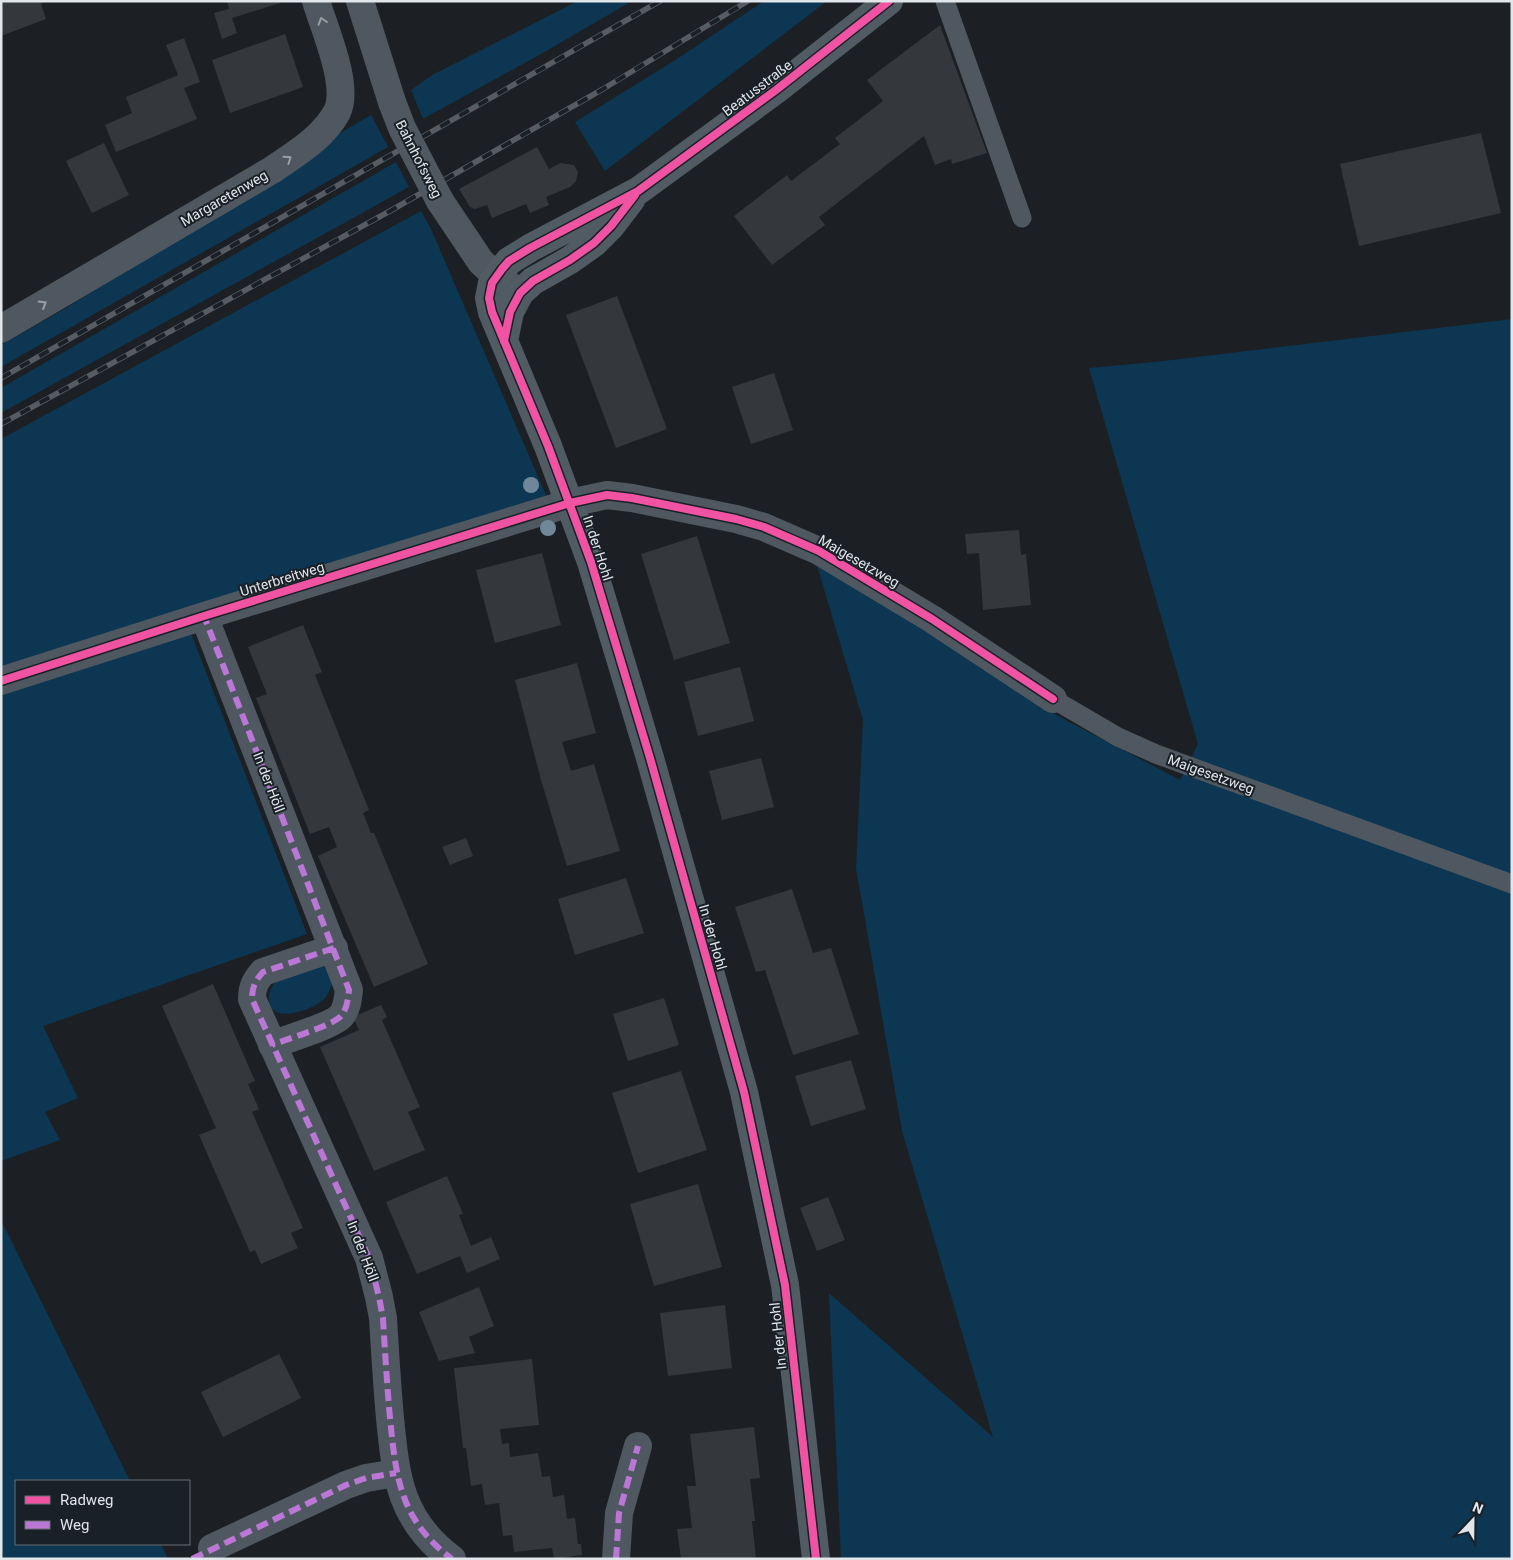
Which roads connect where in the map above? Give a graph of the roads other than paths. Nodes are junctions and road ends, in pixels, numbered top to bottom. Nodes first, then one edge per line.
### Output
1 (316, 1) edge
2 (360, 1) edge
3 (889, 1) edge
4 (945, 1) edge
5 (638, 191) junction
6 (1022, 218) dead end
7 (496, 276) junction
8 (520, 293) junction
9 (1, 329) edge
10 (504, 342) junction
11 (570, 503) junction
12 (204, 616) junction
13 (1, 681) edge
14 (1053, 699) joint
15 (1512, 884) edge
16 (334, 948) junction
17 (272, 1045) junction
18 (638, 1446) dead end
19 (396, 1473) junction
20 (212, 1548) dead end
21 (452, 1559) edge
22 (616, 1559) edge
23 (816, 1559) edge

9 -> 1 street, Margaretenweg
2 - 7 street, Bahnhofsweg, bridge
3 - 5 street, Beatusstraße
4 - 6 lane
5 - 7 street, Beatusstraße
5 - 8 street, Beatusstraße
7 - 8 street, Bahnhofsweg
7 - 10 street, In der Hohl
8 - 10 street
10 - 11 street, In der Hohl
11 - 12 street, Unterbreitweg
11 - 14 street, Maigesetzweg
11 - 23 street, In der Hohl
12 - 13 street, Unterbreitweg
12 - 16 street, In der Höll
14 - 15 lane, Maigesetzweg
16 - 17 street, In der Höll
16 - 17 street, In der Höll
17 - 19 street, In der Höll
18 - 22 street
19 - 20 street
19 - 21 street, In der Höll

